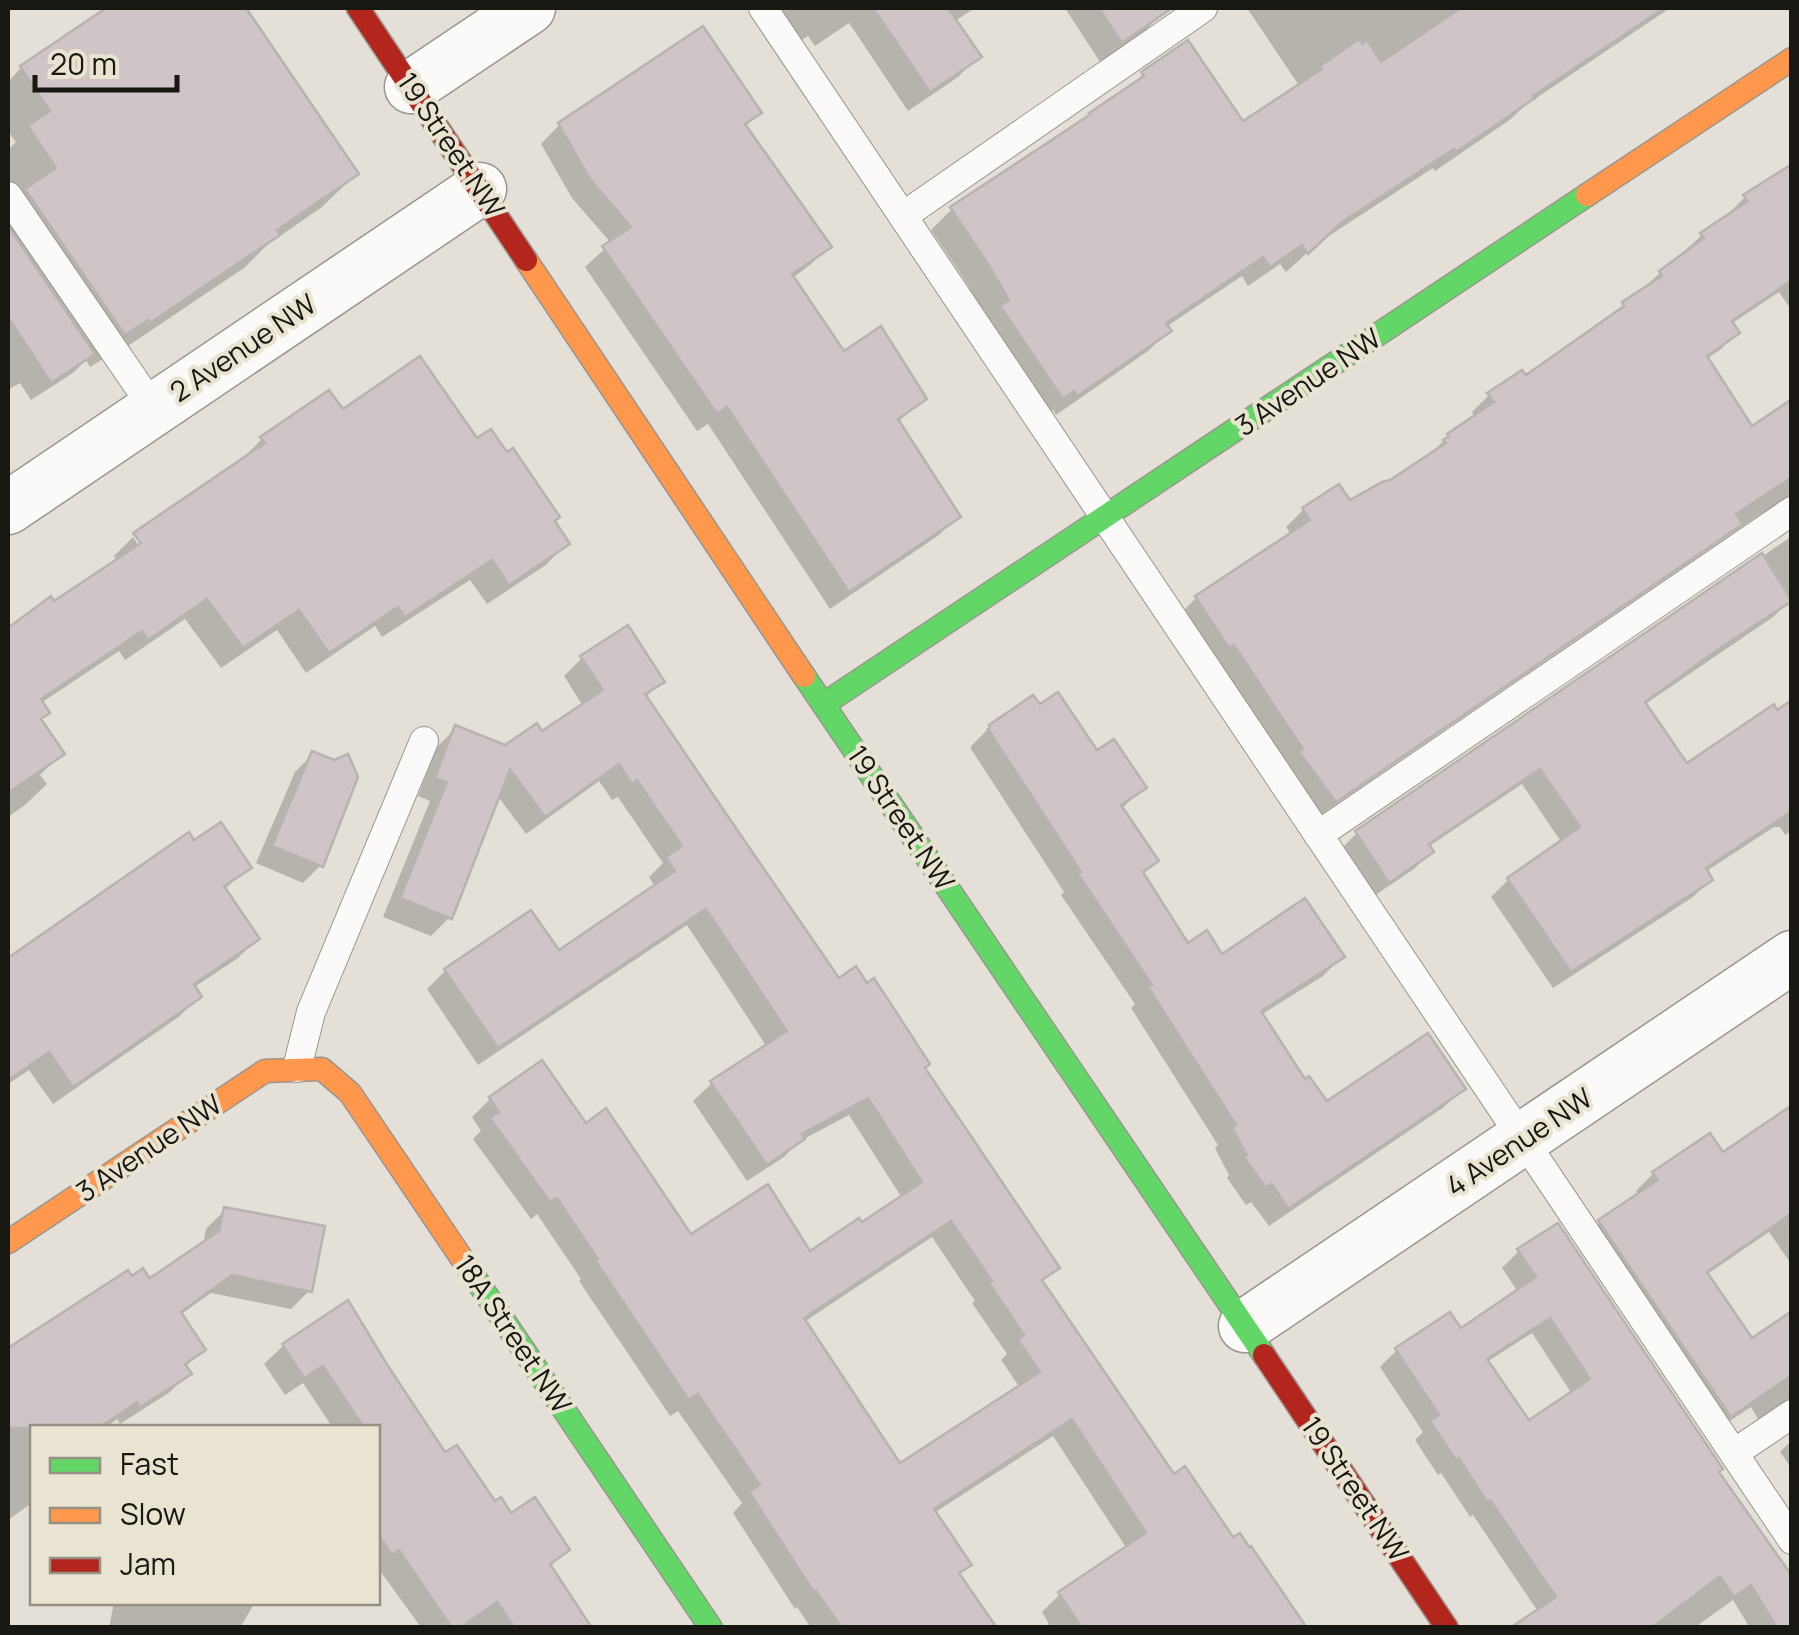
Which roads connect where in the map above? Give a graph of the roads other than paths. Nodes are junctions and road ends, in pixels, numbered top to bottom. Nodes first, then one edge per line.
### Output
1 (358, 8) edge
2 (529, 8) edge
3 (763, 8) edge
4 (1204, 8) edge
5 (1792, 59) edge
6 (411, 87) junction
7 (480, 189) junction
8 (8, 196) edge
9 (903, 216) junction
10 (154, 409) junction
11 (8, 508) edge
12 (1792, 511) edge
13 (1106, 518) junction
14 (824, 704) junction
15 (424, 741) dead end
16 (1318, 835) junction
17 (1792, 957) edge
18 (296, 1068) junction
19 (1523, 1139) junction
20 (8, 1242) edge
21 (1246, 1326) junction
22 (1792, 1414) edge
23 (1734, 1454) junction
24 (1792, 1540) edge
25 (711, 1628) edge
26 (1447, 1628) edge

1 - 6 street, 19 Street NW
2 - 6 street
3 - 9 lane
4 - 9 lane
5 - 13 street, 3 Avenue NW
6 - 7 street, 19 Street NW
7 - 10 street, 2 Avenue NW
7 - 14 street, 19 Street NW
8 - 10 lane
9 - 13 lane
10 - 11 street, 2 Avenue NW
12 - 16 lane
13 - 14 street, 3 Avenue NW
13 - 16 lane
14 - 21 street, 19 Street NW
15 - 18 lane
16 - 19 lane
17 - 19 street, 4 Avenue NW
18 - 20 street, 3 Avenue NW
18 - 25 street, 18A Street NW
19 - 21 street, 4 Avenue NW
19 - 23 lane
21 - 26 street, 19 Street NW
22 - 23 lane
23 - 24 lane

